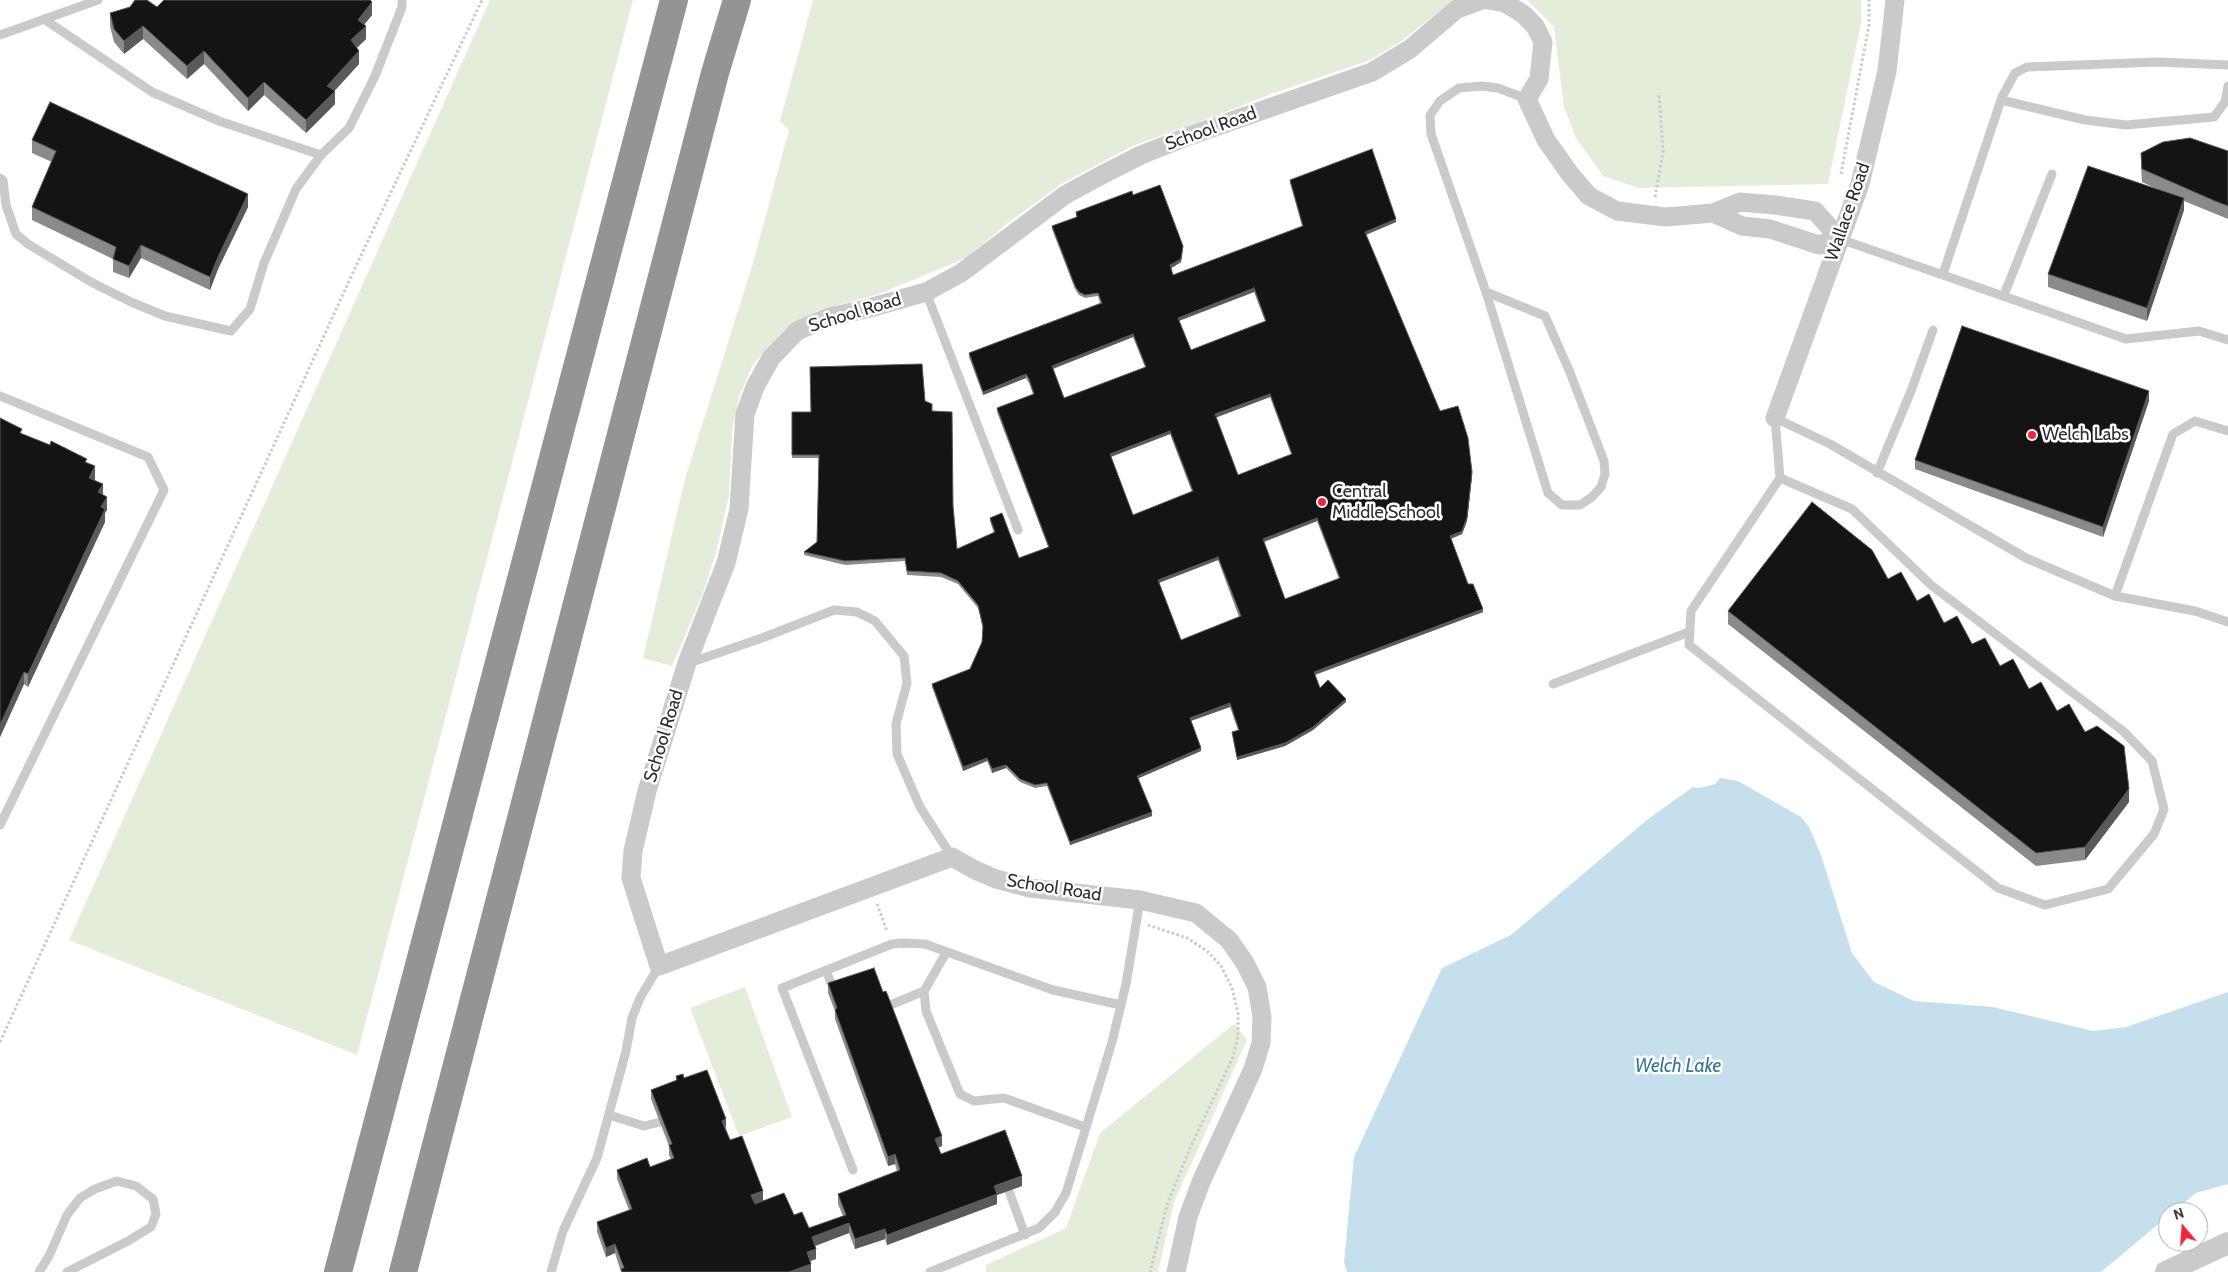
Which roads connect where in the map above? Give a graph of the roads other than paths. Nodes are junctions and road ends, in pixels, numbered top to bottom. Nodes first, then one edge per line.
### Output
1 (98, 0) edge
2 (402, 0) edge
3 (674, 0) edge
4 (737, 0) edge
5 (1482, 0) edge
6 (1488, 0) edge
7 (1895, 0) edge
8 (44, 19) junction
9 (0, 35) edge
10 (2228, 65) edge
11 (2228, 86) edge
12 (1527, 99) junction
13 (2001, 100) junction
14 (321, 155) junction
15 (2052, 174) dead end
16 (0, 178) edge
17 (1713, 213) junction
18 (1840, 238) junction
19 (1944, 274) junction
20 (926, 292) junction
21 (1486, 292) junction
22 (2004, 296) junction
23 (1933, 330) dead end
24 (2228, 340) edge
25 (0, 396) edge
26 (1775, 418) junction
27 (2228, 431) edge
28 (1877, 473) junction
29 (1780, 478) junction
30 (1018, 530) dead end
31 (2115, 596) junction
32 (2228, 622) edge
33 (1690, 632) junction
34 (687, 663) junction
35 (1553, 684) dead end
36 (0, 825) edge
37 (952, 857) junction
38 (1140, 900) junction
39 (946, 953) junction
40 (659, 966) junction
41 (826, 970) junction
42 (834, 991) edge
43 (924, 991) junction
44 (1121, 1005) junction
45 (888, 1006) edge
46 (609, 1115) junction
47 (660, 1122) edge
48 (1085, 1127) junction
49 (853, 1170) dead end
50 (1009, 1191) edge
51 (1024, 1235) junction
52 (2228, 1243) edge
53 (39, 1272) edge
54 (67, 1272) edge
55 (338, 1272) edge
56 (403, 1272) edge
57 (551, 1272) edge
58 (930, 1272) edge
59 (1176, 1272) edge
60 (2166, 1272) edge

1 - 8 lane
2 - 14 lane
3 - 55 highway
4 - 56 highway
5 - 20 street, School Road
6 - 12 street
7 - 18 street, Wallace Road
8 - 9 lane
8 - 14 lane
10 - 13 lane
11 - 13 lane
12 - 17 street
12 - 21 lane
13 - 19 lane
14 - 16 lane
15 - 22 lane
17 - 18 street
17 - 18 street
18 - 19 lane
18 - 26 street, Wallace Road
19 - 22 lane
20 - 30 lane
20 - 34 street, School Road
21 - 21 lane
22 - 24 lane
23 - 28 lane
25 - 36 lane
26 - 28 lane
26 - 29 lane
27 - 31 lane
28 - 31 lane
29 - 33 lane
29 - 33 lane
31 - 32 lane
33 - 35 lane
34 - 37 lane
34 - 40 street, School Road
37 - 38 street, School Road
37 - 40 street
38 - 44 lane
38 - 59 street, School Road
39 - 41 lane
39 - 43 lane
39 - 44 lane
40 - 46 lane
41 - 42 lane
41 - 49 lane
43 - 45 lane
43 - 48 lane
44 - 48 lane
46 - 47 lane
46 - 57 lane
48 - 51 lane
50 - 51 lane
51 - 58 lane
52 - 60 street
53 - 54 lane

